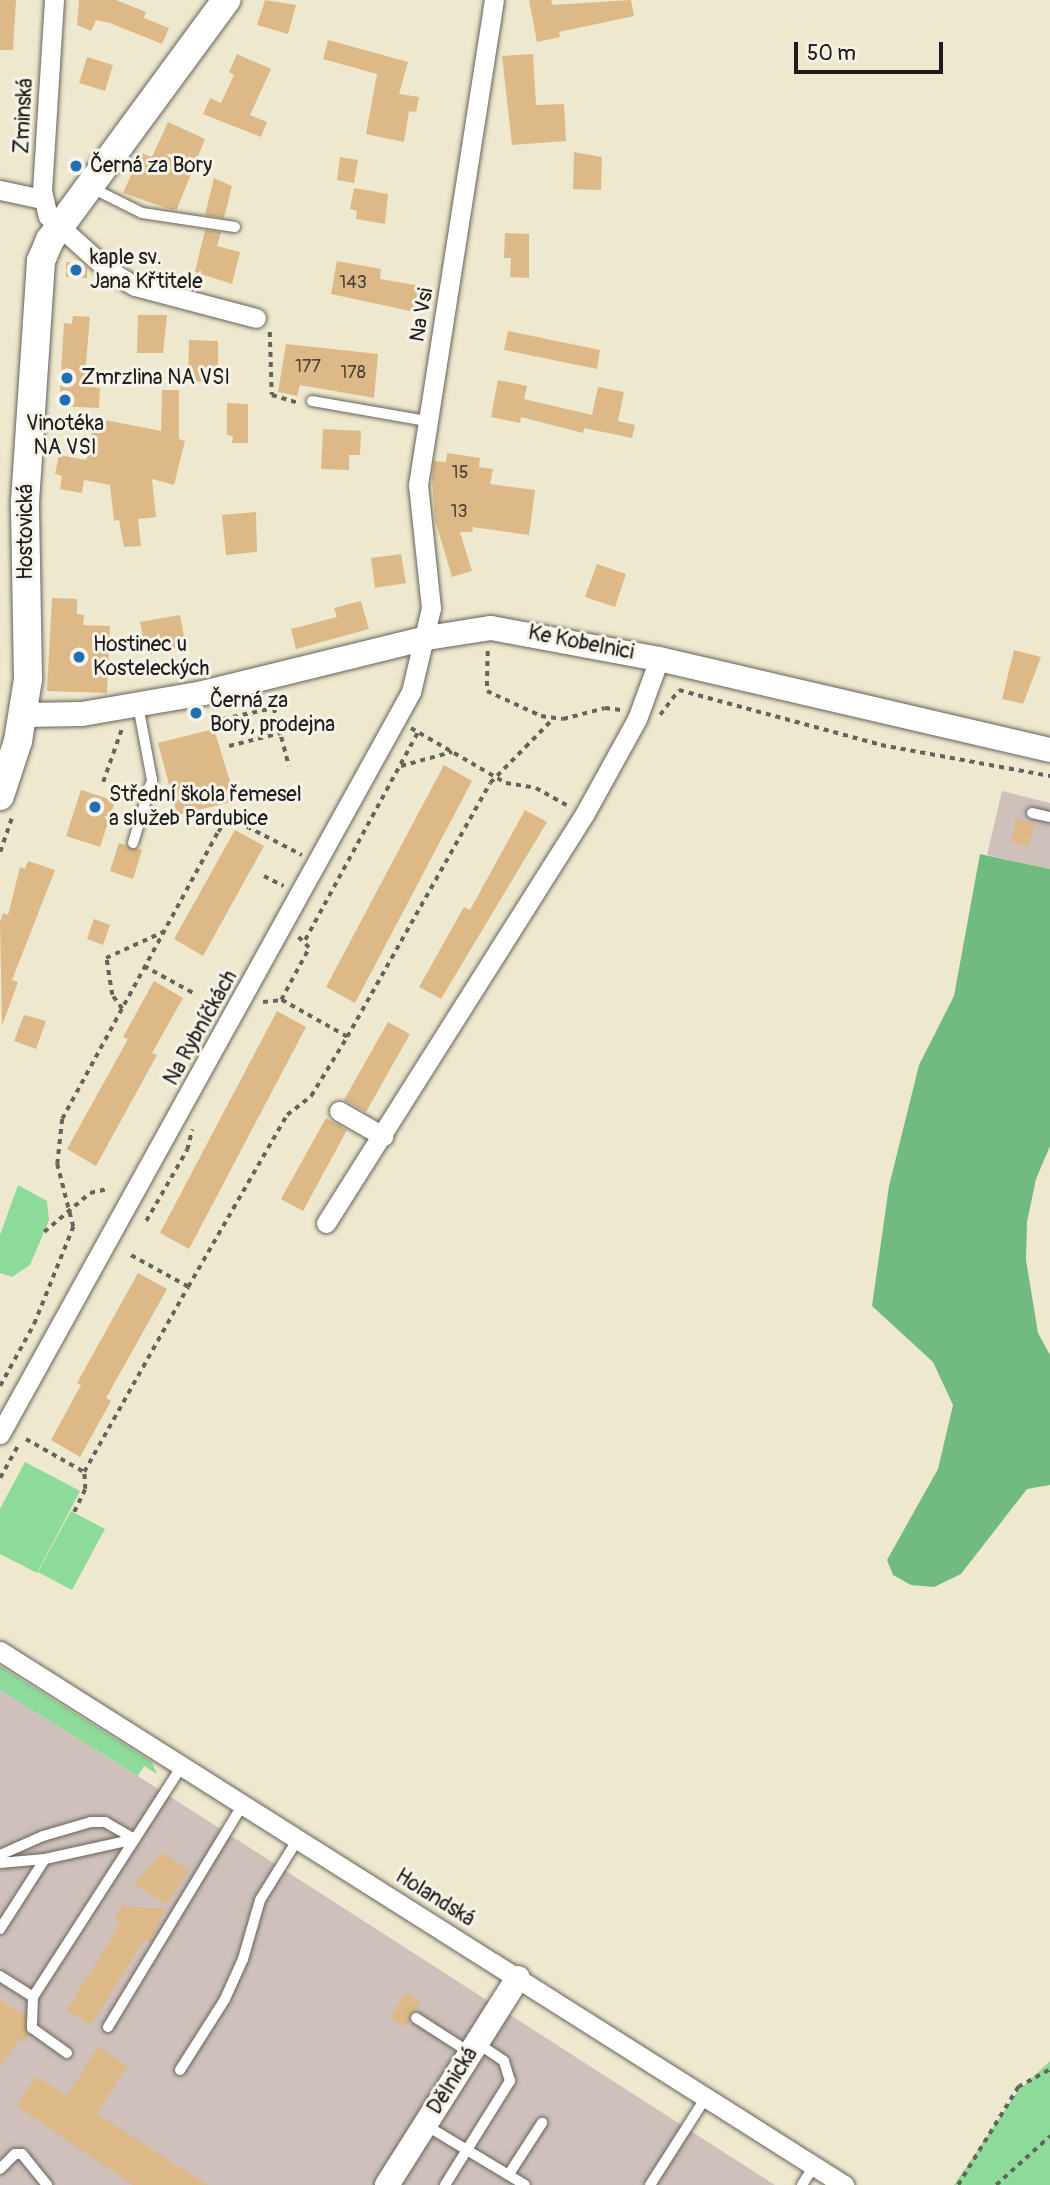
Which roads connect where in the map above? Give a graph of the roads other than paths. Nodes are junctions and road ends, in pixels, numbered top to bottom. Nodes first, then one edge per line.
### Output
1 (54, 0) edge
2 (226, 0) edge
3 (494, 0) edge
4 (90, 186) junction
5 (0, 190) edge
6 (42, 199) junction
7 (59, 228) junction
8 (235, 228) dead end
9 (260, 324) road end
10 (312, 401) road end
11 (427, 421) junction
12 (427, 638) junction
13 (659, 659) junction
14 (138, 705) junction
15 (24, 715) junction
16 (1050, 750) edge
17 (0, 796) edge
18 (1032, 813) dead end
19 (1050, 817) edge
20 (133, 843) dead end
21 (339, 1111) dead end
22 (383, 1136) junction
23 (326, 1223) dead end
24 (0, 1434) edge
25 (0, 1651) edge
26 (182, 1766) junction
27 (243, 1804) junction
28 (135, 1839) junction
29 (298, 1839) junction
30 (0, 1855) edge
31 (45, 1859) junction
32 (0, 1863) edge
33 (0, 1929) edge
34 (0, 1976) edge
35 (518, 1978) junction
36 (33, 1997) junction
37 (416, 2018) dead end
38 (108, 2027) dead end
39 (474, 2048) junction
40 (67, 2053) dead end
41 (180, 2070) dead end
42 (706, 2097) junction
43 (542, 2123) dead end
44 (425, 2124) junction
45 (468, 2149) junction
46 (814, 2166) junction
47 (0, 2169) edge
48 (509, 2174) junction
49 (47, 2185) edge
50 (387, 2185) edge
51 (445, 2185) edge
52 (525, 2185) edge
53 (650, 2185) edge
54 (802, 2185) edge
55 (844, 2185) edge

1 - 6 street, Zminská
2 - 4 main road, Hostovická
3 - 11 street, Na Vsi
4 - 7 main road, Hostovická
4 - 8 lane
5 - 6 street
6 - 7 street
7 - 9 street
7 - 15 main road, Hostovická
10 - 11 lane
11 - 12 street, Na Vsi
12 - 13 street, Ke Kobelnici
12 - 14 street, Ke Kobelnici
12 - 24 street, Na Rybníčkách
13 - 16 street
13 - 22 street, Ke Kobelnici
14 - 15 street, Ke Kobelnici
14 - 20 lane
15 - 17 main road, Hostovická
18 - 19 lane
21 - 22 street
22 - 23 street, Ke Kobelnici
25 - 26 street, Holandská
26 - 27 street, Holandská
26 - 28 lane
27 - 29 street, Holandská
27 - 38 lane
28 - 30 lane
28 - 31 lane
28 - 36 lane
29 - 35 street, Holandská
29 - 41 lane
31 - 32 lane
31 - 33 lane
34 - 36 lane
35 - 39 street, Dělnická
35 - 42 street, Holandská
36 - 40 lane
37 - 39 lane
39 - 44 street, Dělnická
39 - 45 lane
42 - 46 street, Holandská
42 - 53 lane
43 - 48 lane
44 - 45 lane
44 - 50 street, Dělnická
45 - 48 lane
45 - 51 lane
46 - 54 lane
46 - 55 street, Holandská
47 - 49 lane
48 - 52 lane

